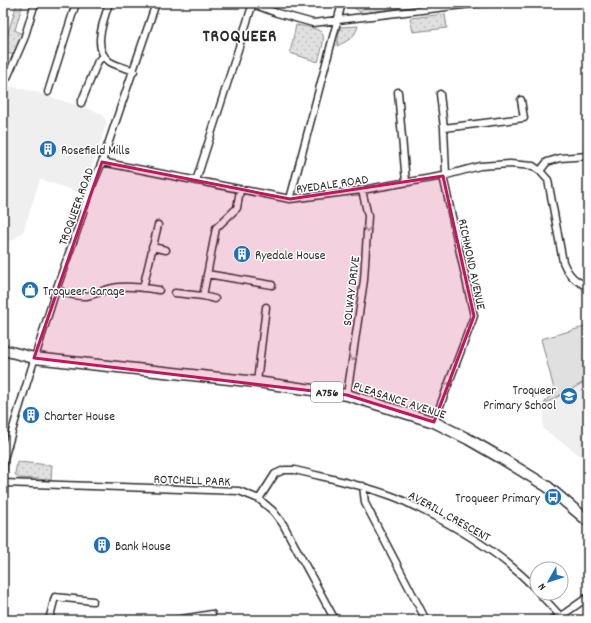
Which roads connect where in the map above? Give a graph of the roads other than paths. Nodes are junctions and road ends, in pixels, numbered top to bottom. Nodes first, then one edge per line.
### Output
1 (35, 3) edge
2 (76, 3) edge
3 (109, 3) edge
4 (156, 3) edge
5 (252, 3) edge
6 (342, 3) edge
7 (480, 3) edge
8 (337, 21) junction
9 (104, 56) junction
10 (134, 71) junction
11 (7, 78) dead end
12 (48, 92) dead end
13 (398, 92) dead end
14 (440, 94) dead end
15 (521, 100) dead end
16 (81, 102) dead end
17 (444, 128) junction
18 (588, 156) edge
19 (102, 162) junction
20 (540, 171) junction
21 (444, 175) junction
22 (196, 181) junction
23 (406, 182) junction
24 (240, 190) junction
25 (362, 190) junction
26 (290, 199) junction
27 (158, 225) dead end
28 (152, 247) junction
29 (166, 250) dead end
30 (206, 274) junction
31 (272, 285) dead end
32 (588, 287) edge
33 (143, 288) junction
34 (56, 290) junction
35 (159, 290) dead end
36 (175, 293) dead end
37 (203, 296) junction
38 (215, 299) dead end
39 (266, 307) dead end
40 (3, 350) edge
41 (34, 358) junction
42 (257, 382) junction
43 (347, 395) junction
44 (434, 422) junction
45 (3, 466) edge
46 (3, 471) edge
47 (3, 483) edge
48 (363, 486) junction
49 (259, 499) junction
50 (588, 521) edge
51 (529, 582) edge
52 (588, 597) edge
53 (93, 601) dead end
54 (546, 601) edge
55 (212, 614) dead end
56 (562, 618) edge
57 (49, 620) edge
58 (176, 620) edge
59 (335, 620) edge
60 (426, 620) edge
61 (551, 620) edge

1 - 11 street
2 - 12 street
3 - 9 street
4 - 10 street, TROQUEER ROAD
5 - 8 street
5 - 22 street
6 - 8 street
7 - 8 street
8 - 26 street
9 - 10 street
9 - 16 street
10 - 19 street, TROQUEER ROAD
13 - 23 street
14 - 17 street, RICHMOND AVENUE
15 - 17 street
17 - 21 street, RICHMOND AVENUE
18 - 20 street
19 - 22 street, RYEDALE ROAD
19 - 34 street, TROQUEER ROAD
20 - 21 street, RYEDALE ROAD
20 - 32 street
21 - 23 street, RYEDALE ROAD
44 -> 21 street, RICHMOND AVENUE
22 - 24 street, RYEDALE ROAD
23 - 25 street, RYEDALE ROAD
24 - 26 street, RYEDALE ROAD
24 - 30 street
25 - 26 street, RYEDALE ROAD
25 -> 43 street, SOLWAY DRIVE
27 - 28 street
28 - 29 street
28 - 33 street
30 - 31 street
30 - 37 street
33 - 34 street
33 - 35 street
34 - 41 street, TROQUEER ROAD
36 - 37 street
37 - 38 street
39 - 42 street
40 - 41 main road, A756
41 - 42 main road, PLEASANCE AVENUE / A756
41 - 45 street, TROQUEER ROAD
42 - 43 main road, PLEASANCE AVENUE / A756
43 - 44 main road, PLEASANCE AVENUE / A756
44 - 50 main road, PLEASANCE AVENUE / A756
45 - 46 street, TROQUEER ROAD
47 - 49 street, ROTCHELL PARK
48 - 49 street, AVERILL CRESCENT
48 - 51 street, AVERILL CRESCENT
48 - 60 street
49 - 59 street, ROTCHELL PARK
52 - 56 street
53 - 57 street
54 - 56 street
55 - 58 street
56 - 61 street

